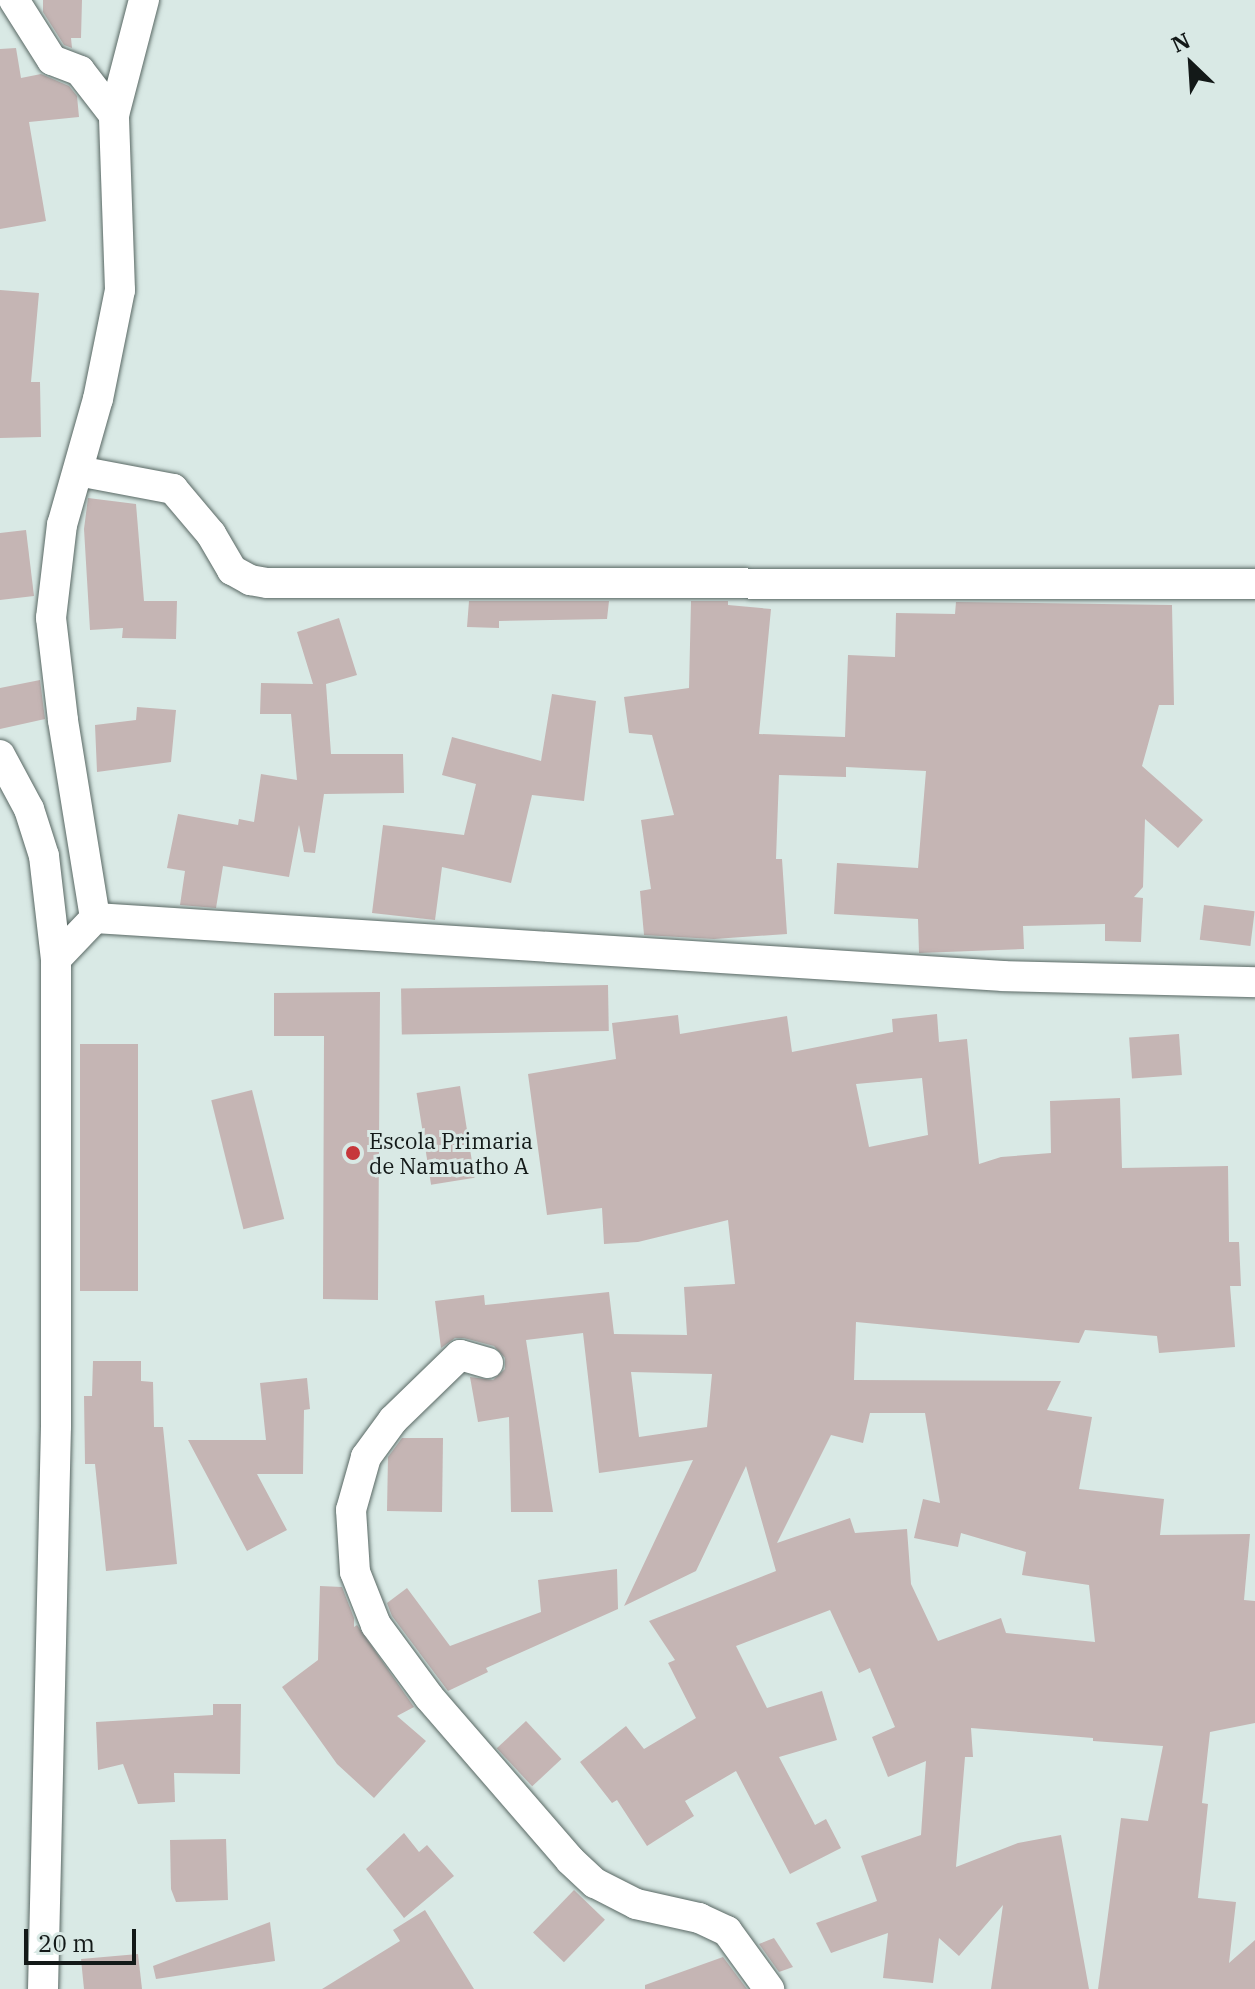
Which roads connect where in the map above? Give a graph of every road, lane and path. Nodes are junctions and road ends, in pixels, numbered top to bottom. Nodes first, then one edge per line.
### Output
1 (14, 0) edge
2 (144, 0) edge
3 (114, 115) junction
4 (78, 471) junction
5 (1255, 584) edge
6 (0, 755) edge
7 (95, 918) junction
8 (56, 959) junction
9 (1255, 982) edge
10 (488, 1363) dead end
11 (43, 1989) edge
12 (769, 1989) edge

1 - 3 street
2 - 3 street
3 - 4 street
4 - 5 street
4 - 7 street
6 - 8 street
7 - 8 street
7 - 9 street
8 - 11 street
10 - 12 street

